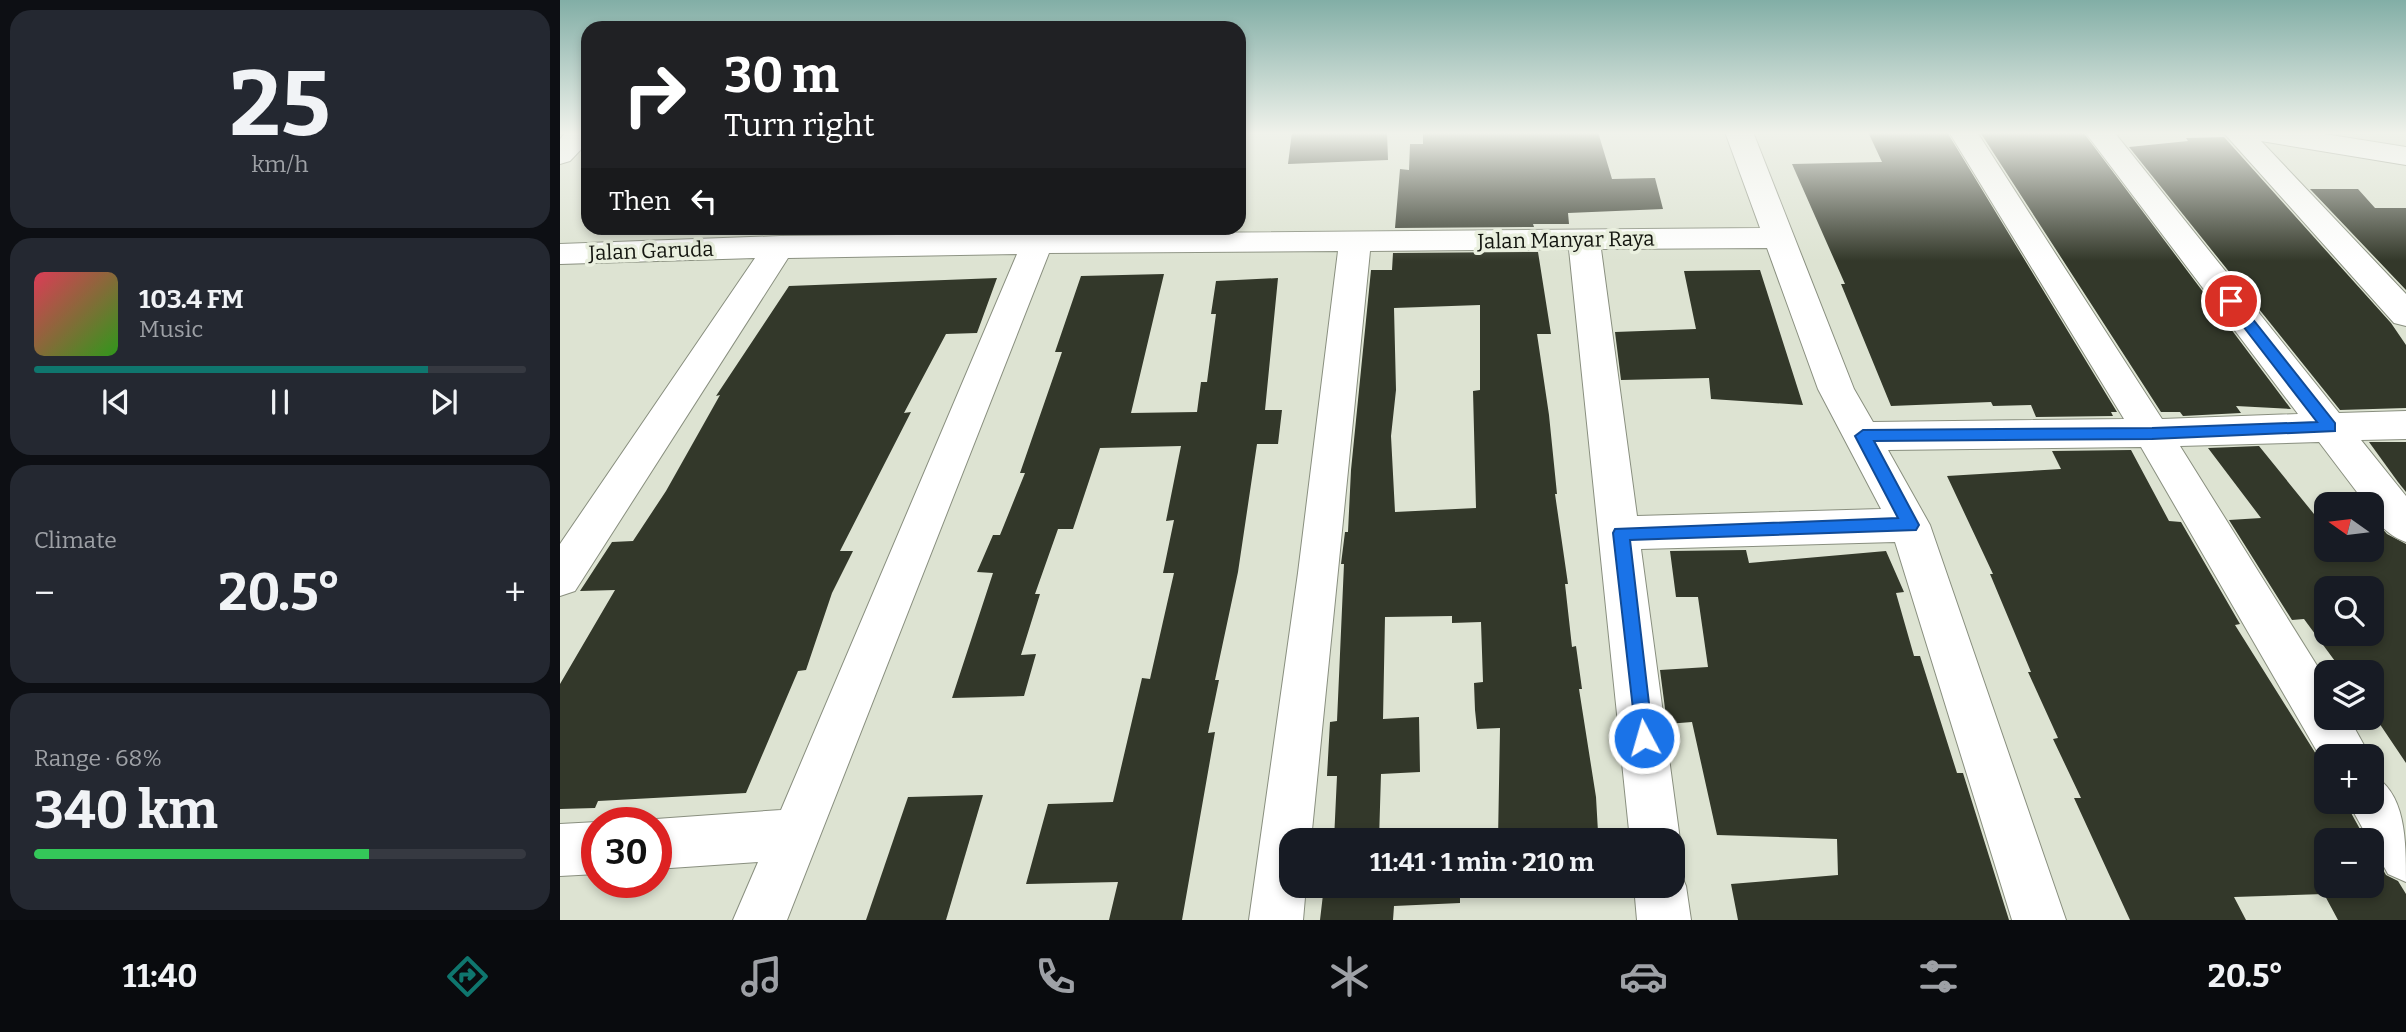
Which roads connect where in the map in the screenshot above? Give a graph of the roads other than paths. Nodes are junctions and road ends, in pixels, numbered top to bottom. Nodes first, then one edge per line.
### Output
1 (1754, 175) edge
2 (1990, 175) edge
3 (2132, 175) edge
4 (2277, 175) edge
5 (1039, 235) edge
6 (1777, 238) junction
7 (1584, 240) junction
8 (1354, 242) junction
9 (780, 246) junction
10 (560, 254) edge
11 (2406, 315) edge
12 (2406, 425) edge
13 (2329, 427) junction
14 (2152, 433) junction
15 (1863, 436) junction
16 (1910, 525) junction
17 (2406, 526) edge
18 (1621, 533) junction
19 (560, 578) edge
20 (2339, 744) edge
21 (2380, 814) edge
22 (1654, 828) edge
23 (793, 834) junction
24 (672, 843) edge
25 (581, 849) edge
26 (560, 850) edge
27 (2406, 856) edge
28 (1661, 898) edge
29 (760, 920) edge
30 (1276, 920) edge
31 (1664, 920) edge
32 (2039, 920) edge

1 - 6 street
2 - 14 street
3 - 13 street
4 - 11 street
5 - 8 street, Jalan Manyar Raya
5 - 9 street, Jalan Garuda
5 - 23 street
6 - 7 street, Jalan Manyar Raya
6 - 15 street
7 - 8 street, Jalan Manyar Raya
7 - 18 street
8 - 30 street
9 - 10 street, Jalan Garuda
9 - 19 street
12 - 13 street
13 - 14 street
13 - 17 street
14 - 15 street
14 - 20 street
15 - 16 street
16 - 18 street
16 - 32 street
18 - 22 street
21 - 27 street
23 - 24 street
23 - 29 street
25 - 26 street
28 - 31 street

